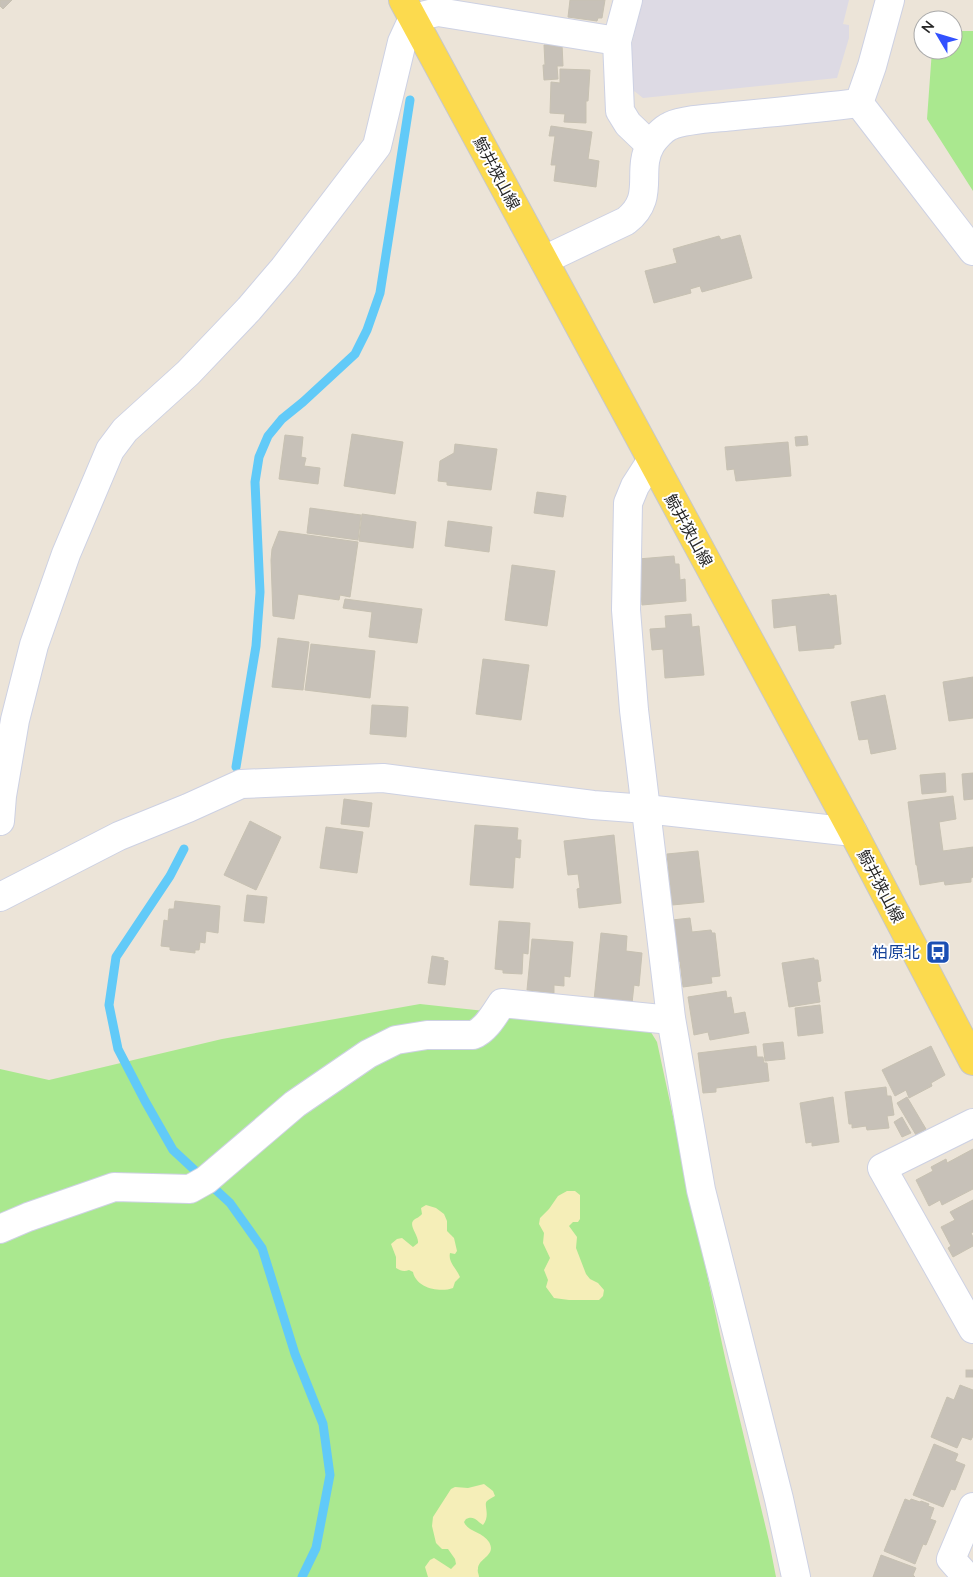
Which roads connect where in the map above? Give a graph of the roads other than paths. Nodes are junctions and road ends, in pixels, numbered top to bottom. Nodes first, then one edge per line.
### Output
1 (628, 0) edge
2 (890, 0) edge
3 (408, 9) edge
4 (617, 41) junction
5 (860, 104) junction
6 (650, 145) junction
7 (973, 251) edge
8 (544, 260) junction
9 (652, 461) junction
10 (646, 809) junction
11 (0, 821) edge
12 (853, 832) junction
13 (0, 897) edge
14 (671, 1020) junction
15 (973, 1061) edge
16 (973, 1123) edge
17 (0, 1229) edge
18 (973, 1329) edge
19 (973, 1507) edge
20 (796, 1577) edge
21 (968, 1577) edge

1 - 4 street
2 - 5 street
3 - 4 street
3 - 8 main road, 鯨井狭山線
3 - 11 street
4 - 6 street
5 - 6 street
5 - 7 street
6 - 8 street
8 - 9 main road, 鯨井狭山線
9 - 10 street
9 - 12 main road, 鯨井狭山線
10 - 12 street
10 - 13 street
10 - 14 street
12 - 15 main road, 鯨井狭山線
14 - 17 street
14 - 20 street
16 - 18 street
19 - 21 street

